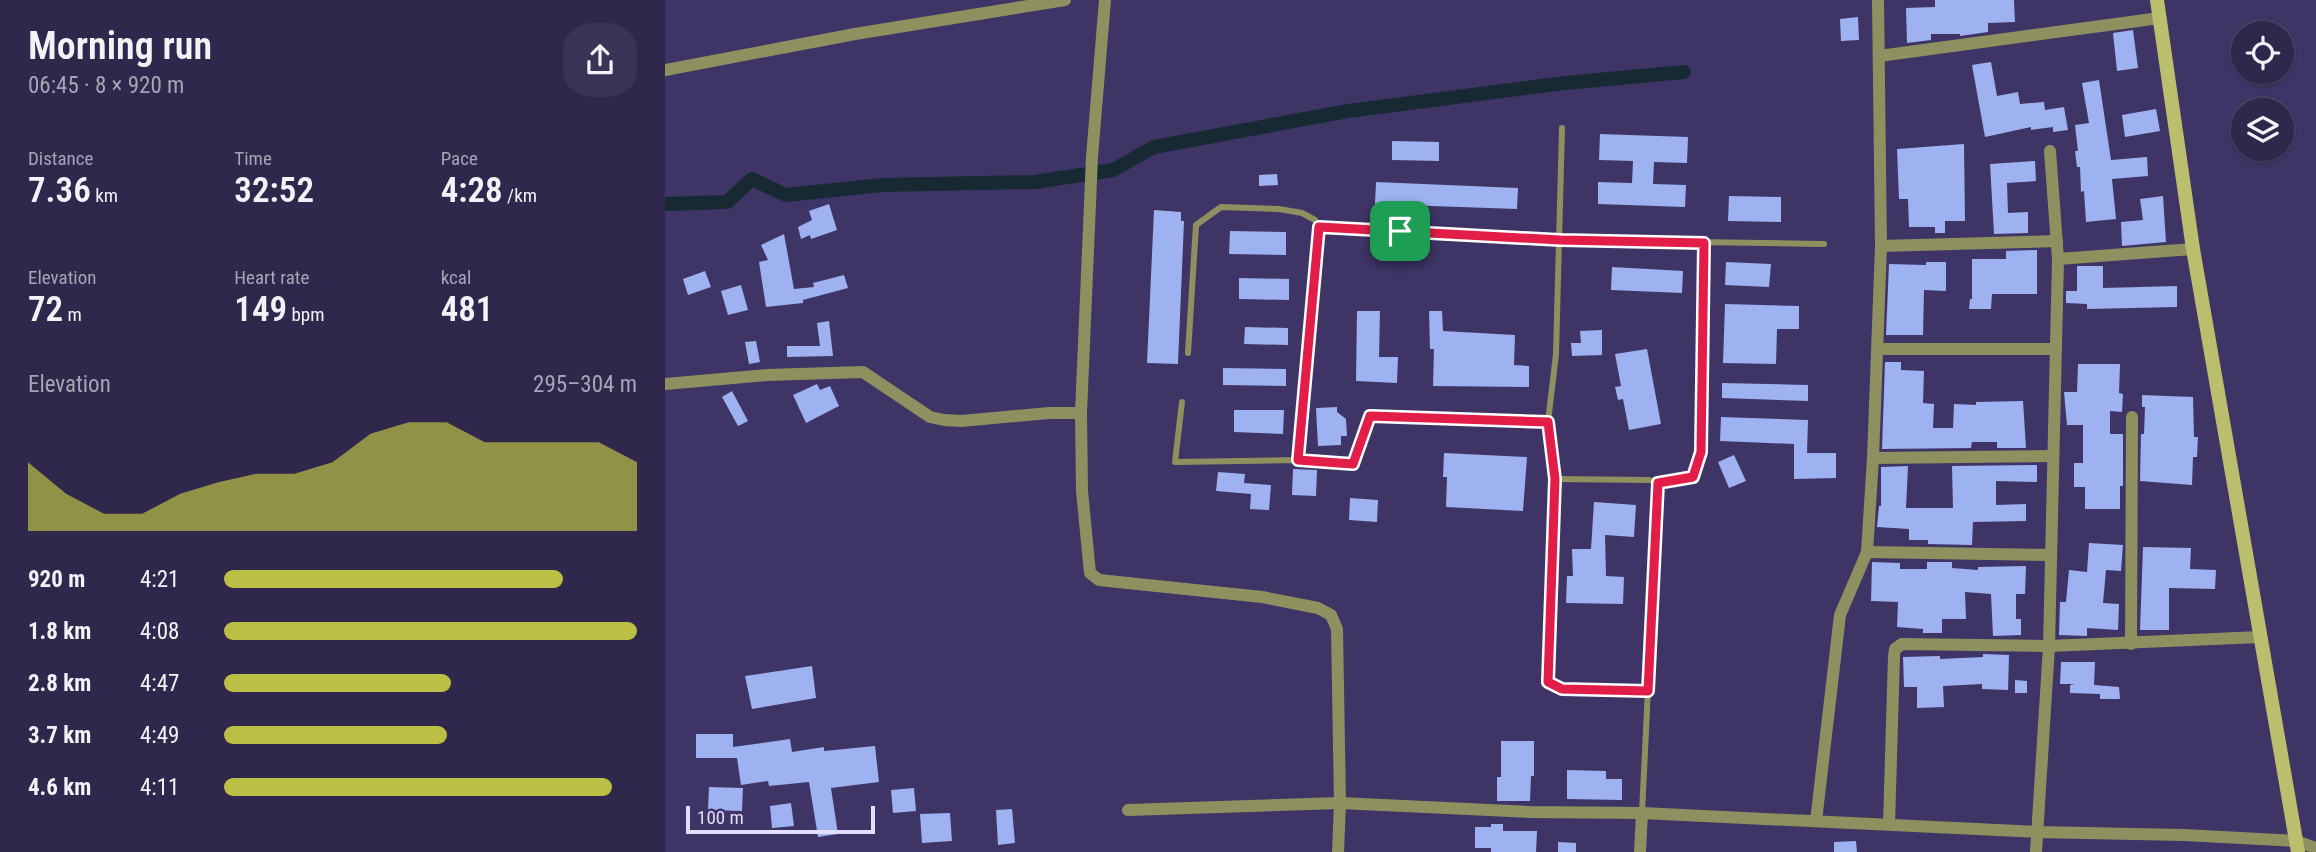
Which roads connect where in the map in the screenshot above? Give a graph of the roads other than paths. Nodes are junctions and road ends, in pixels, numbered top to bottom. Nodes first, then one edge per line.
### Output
1 (1065, 0) edge
2 (1105, 0) edge
3 (1878, 0) edge
4 (2157, 0) edge
5 (2159, 18) junction
6 (1879, 56) junction
7 (665, 70) edge
8 (1562, 128) dead end
9 (2050, 151) dead end
10 (1319, 227) junction
11 (1560, 240) junction
12 (2057, 241) junction
13 (1704, 243) junction
14 (1824, 244) dead end
15 (1881, 246) junction
16 (2193, 248) junction
17 (2059, 260) junction
18 (1878, 349) junction
19 (2056, 349) junction
20 (1188, 353) dead end
21 (665, 384) edge
22 (1182, 402) dead end
23 (1081, 413) junction
24 (2132, 417) dead end
25 (1548, 422) junction
26 (2053, 456) junction
27 (1873, 458) junction
28 (1298, 460) junction
29 (1555, 479) junction
30 (1658, 483) junction
31 (1867, 552) junction
32 (2051, 555) junction
33 (2261, 637) junction
34 (2131, 644) junction
35 (2049, 646) junction
36 (1648, 691) junction
37 (1340, 803) junction
38 (1128, 810) dead end
39 (1642, 813) junction
40 (1816, 821) junction
41 (1889, 824) junction
42 (2037, 832) junction
43 (2297, 846) edge
44 (2316, 848) edge
45 (1338, 852) edge
46 (1640, 852) edge
47 (2036, 852) edge

1 - 7 street
2 - 23 street
3 - 6 street
4 - 5 street
5 - 6 street
5 - 16 street
6 - 15 street
8 - 11 lane
9 - 12 street
10 - 11 lane
10 - 20 lane
10 - 28 lane
11 - 13 lane
11 - 25 lane
12 - 15 street
12 - 17 street
13 - 14 lane
13 - 30 lane
15 - 18 street
16 - 17 street
16 - 33 street
17 - 19 street
18 - 19 street
18 - 27 street
19 - 26 street
21 - 23 street
22 - 28 lane
23 - 37 street
24 - 34 street
25 - 28 lane
25 - 29 lane
26 - 27 street
26 - 32 street
27 - 31 street
29 - 30 lane
29 - 36 lane
30 - 36 lane
31 - 32 street
31 - 40 street
32 - 35 street
33 - 34 street
33 - 43 street
34 - 35 street
35 - 41 street
35 - 42 street
36 - 39 lane
37 - 38 street
37 - 39 street
37 - 45 street
39 - 40 street
39 - 46 street
40 - 41 street
41 - 42 street
42 - 43 street
42 - 47 street
43 - 44 street

